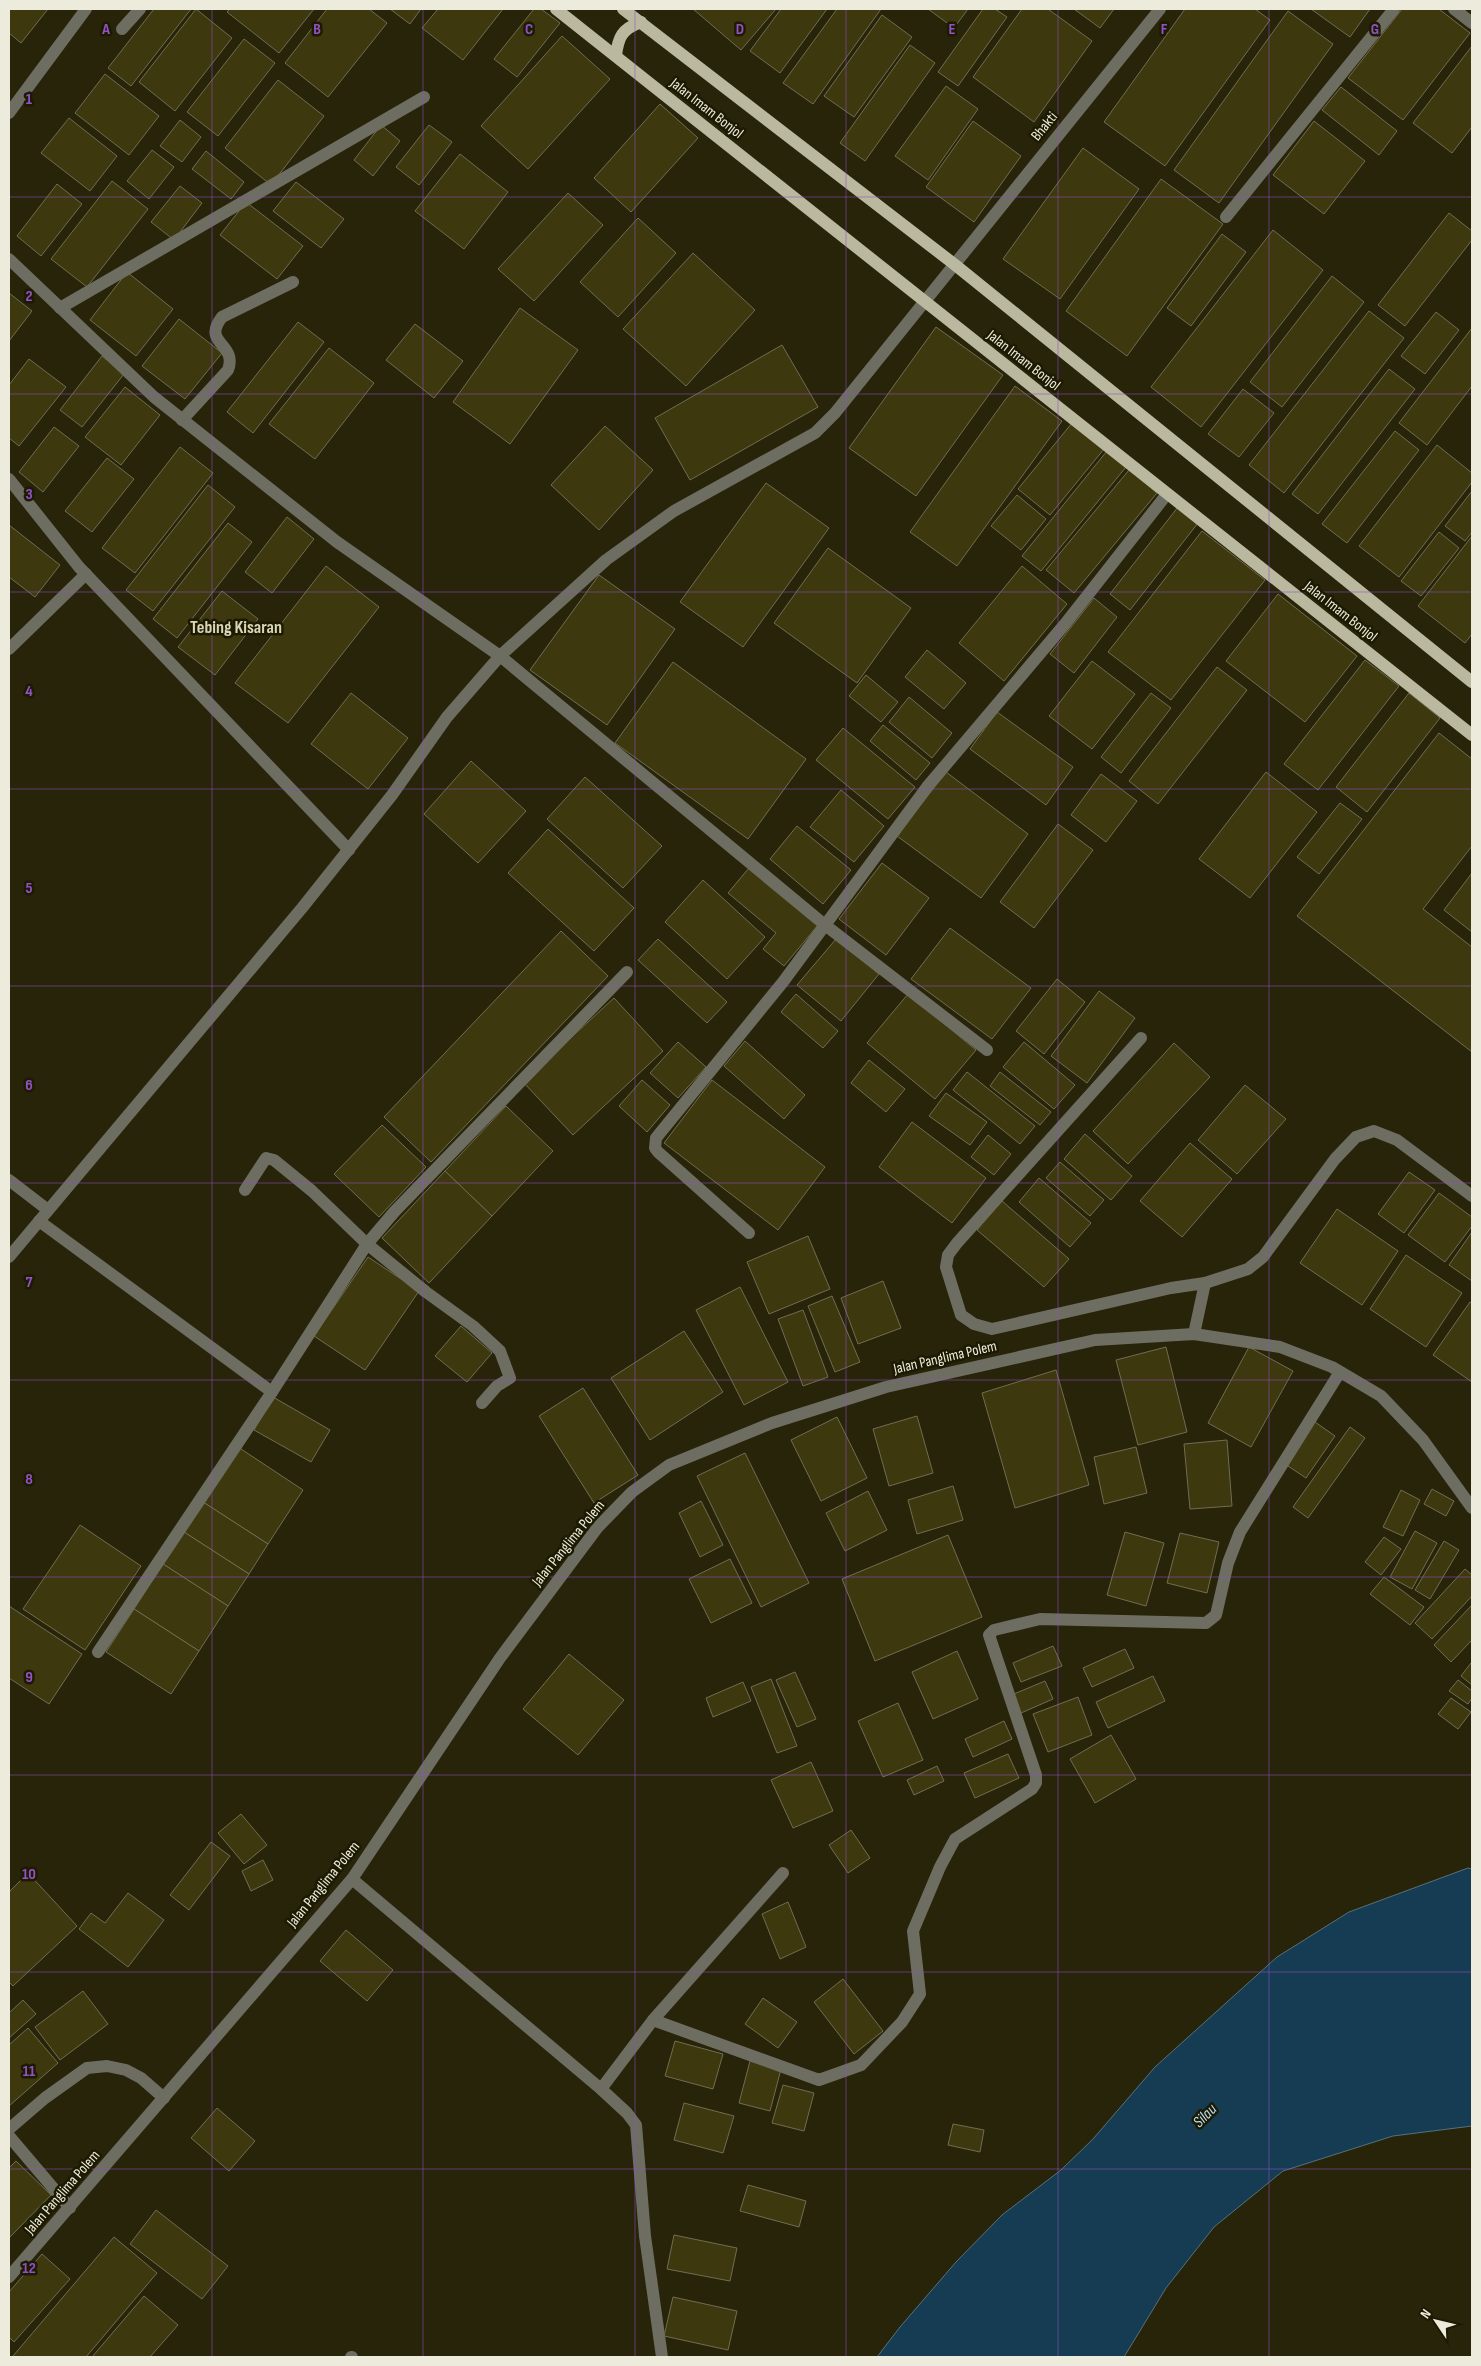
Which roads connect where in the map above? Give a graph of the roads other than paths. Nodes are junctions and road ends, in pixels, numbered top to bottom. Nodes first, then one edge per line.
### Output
1 (86, 9) edge
2 (140, 9) edge
3 (556, 9) edge
4 (623, 9) edge
5 (1160, 9) edge
6 (1394, 9) edge
7 (1454, 9) edge
8 (641, 22) junction
9 (1472, 23) edge
10 (122, 29) dead end
11 (616, 56) junction
12 (424, 98) dead end
13 (9, 113) edge
14 (1226, 217) dead end
15 (9, 259) edge
16 (954, 264) junction
17 (293, 282) dead end
18 (924, 301) junction
19 (60, 308) junction
20 (182, 420) junction
21 (9, 479) edge
22 (1167, 494) junction
23 (86, 574) junction
24 (9, 649) edge
25 (500, 656) junction
26 (1472, 682) edge
27 (1472, 735) edge
28 (349, 850) junction
29 (825, 925) junction
30 (627, 972) dead end
31 (1141, 1038) dead end
32 (987, 1050) dead end
33 (9, 1180) edge
34 (245, 1190) dead end
35 (1472, 1196) edge
36 (48, 1210) junction
37 (39, 1221) junction
38 (749, 1233) dead end
39 (367, 1244) junction
40 (9, 1257) edge
41 (1205, 1283) junction
42 (1194, 1334) junction
43 (1340, 1372) junction
44 (272, 1392) junction
45 (482, 1403) dead end
46 (1472, 1508) edge
47 (98, 1652) dead end
48 (783, 1872) dead end
49 (352, 1879) junction
50 (653, 2020) junction
51 (601, 2089) junction
52 (164, 2098) junction
53 (9, 2128) edge
54 (9, 2136) edge
55 (70, 2208) junction
56 (9, 2277) edge
57 (662, 2357) edge

1 - 13 street
2 - 10 street
3 - 11 main road, Jalan Imam Bonjol
4 - 8 main road, Jalan Imam Bonjol
5 - 16 street, Bhakti
6 - 14 street
7 - 9 street
8 - 11 main road
8 - 16 main road, Jalan Imam Bonjol
11 - 18 main road, Jalan Imam Bonjol
12 - 19 street
15 - 19 street
16 - 18 street, Bhakti
16 - 26 main road, Jalan Imam Bonjol
17 - 20 street
18 - 22 main road, Jalan Imam Bonjol
18 - 25 street, Bhakti
19 - 20 street
20 - 25 street
21 - 23 street
22 - 27 main road, Jalan Imam Bonjol
22 - 29 street
23 - 24 street
23 - 28 street
25 - 28 street, Bhakti
25 - 29 street
28 - 36 street, Bhakti
29 - 32 street
29 - 38 street
30 - 39 street
31 - 41 street
33 - 36 street
34 - 39 street
35 - 41 street
36 - 37 street, Bhakti
37 - 40 street, Bhakti
37 - 44 street
39 - 44 street
39 - 45 street
41 - 42 street
42 - 43 street, Jalan Panglima Polem
42 - 49 street, Jalan Panglima Polem
43 - 46 street, Jalan Panglima Polem
43 - 50 street
44 - 47 street
48 - 50 street
49 - 51 street
49 - 52 street, Jalan Panglima Polem
50 - 51 street
51 - 57 street
52 - 53 street
52 - 55 street, Jalan Panglima Polem
54 - 55 street
55 - 56 street, Jalan Panglima Polem

